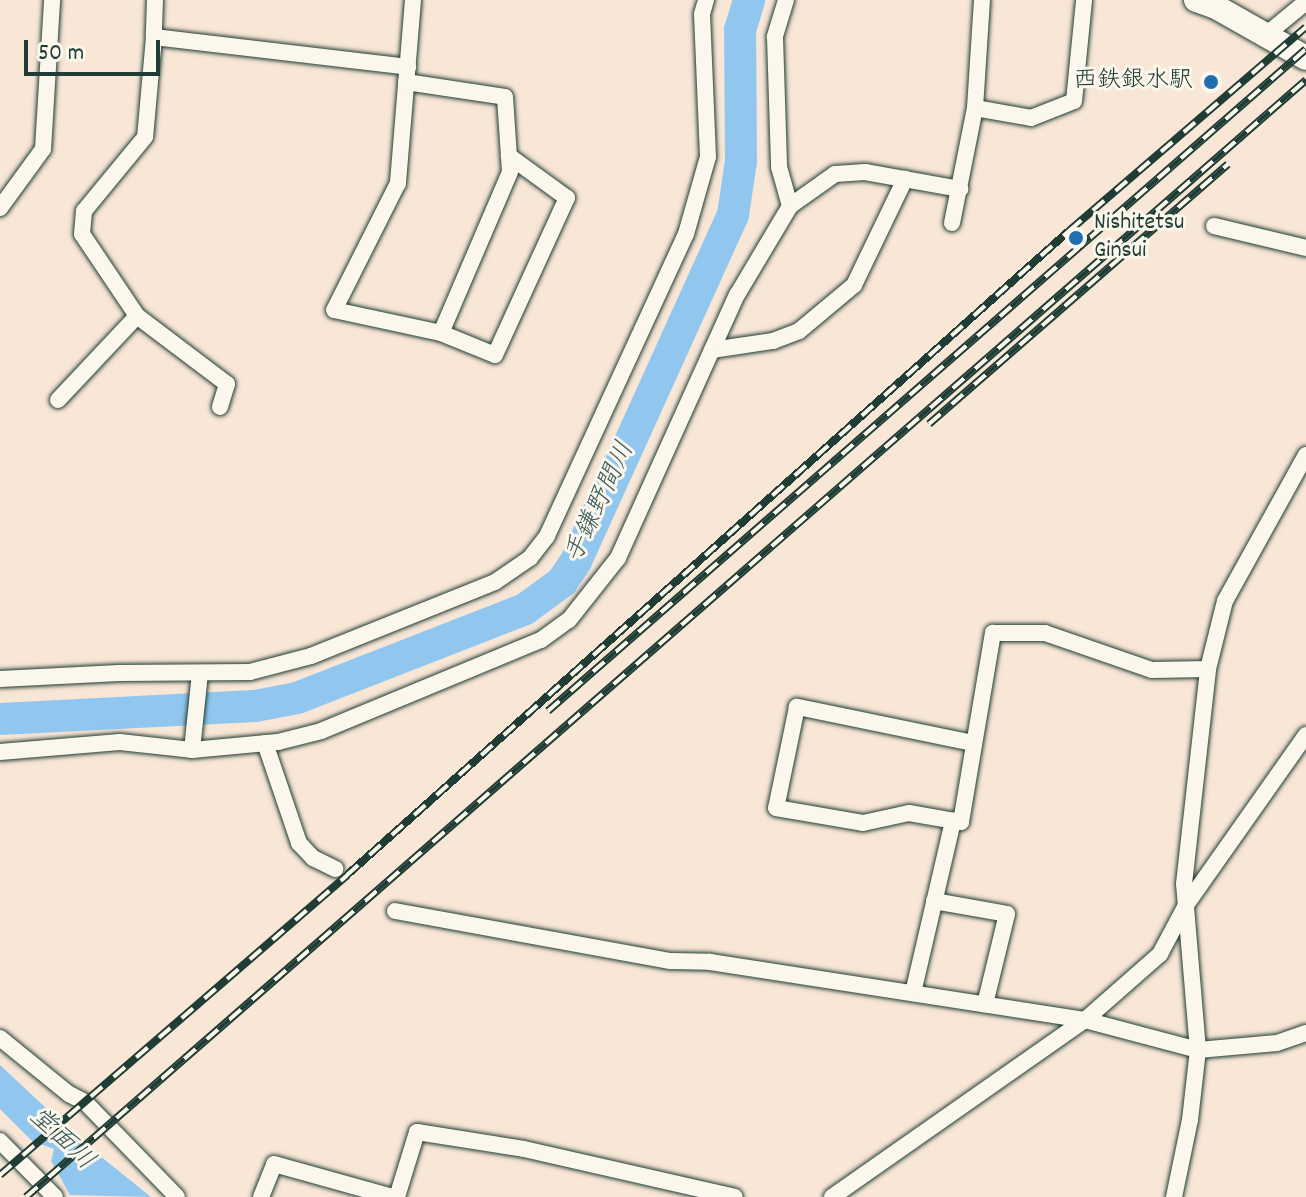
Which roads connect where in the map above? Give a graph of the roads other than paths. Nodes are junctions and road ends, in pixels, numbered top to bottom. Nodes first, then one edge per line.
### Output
1 (52, 0) edge
2 (155, 0) edge
3 (413, 0) edge
4 (706, 0) edge
5 (786, 0) edge
6 (982, 0) edge
7 (1084, 0) edge
8 (1196, 0) edge
9 (1306, 2) edge
10 (1267, 34) junction
11 (154, 37) junction
12 (1306, 58) edge
13 (407, 75) junction
14 (975, 108) junction
15 (509, 156) junction
16 (905, 179) junction
17 (960, 189) junction
18 (790, 206) junction
19 (0, 208) edge
20 (952, 223) dead end
21 (1214, 226) dead end
22 (1306, 248) edge
23 (137, 316) junction
24 (441, 333) junction
25 (712, 350) junction
26 (58, 400) dead end
27 (220, 407) dead end
28 (1306, 455) edge
29 (1208, 669) junction
30 (200, 673) junction
31 (3, 675) edge
32 (1306, 735) edge
33 (265, 743) junction
34 (973, 743) junction
35 (192, 750) junction
36 (0, 752) edge
37 (953, 821) junction
38 (336, 869) dead end
39 (934, 901) junction
40 (1186, 905) junction
41 (395, 911) dead end
42 (913, 993) junction
43 (985, 1004) junction
44 (1085, 1020) junction
45 (1306, 1033) edge
46 (0, 1038) edge
47 (1198, 1050) junction
48 (0, 1141) edge
49 (55, 1197) edge
50 (177, 1197) edge
51 (261, 1197) edge
52 (395, 1197) edge
53 (735, 1197) edge
54 (832, 1197) edge
55 (1174, 1197) edge

1 - 19 street
2 - 11 street
3 - 13 street
4 - 30 street
5 - 18 street
6 - 14 street
7 - 14 street
8 - 10 main road
9 - 10 street
10 - 12 main road
11 - 13 street
11 - 23 street
13 - 15 street
13 - 24 street
14 - 17 street
15 - 24 street
15 - 24 street
16 - 17 street
16 - 18 street
16 - 25 street
17 - 20 street
18 - 25 street
21 - 22 street
23 - 26 street
23 - 27 street
25 - 33 street
28 - 29 street
29 - 34 street
29 - 40 street
30 - 31 street
30 - 35 street
32 - 40 street
33 - 35 street
33 - 38 street
34 - 37 street
34 - 37 street
35 - 36 street
37 - 39 street
39 - 42 street
39 - 43 street
40 - 44 street
40 - 47 street
41 - 42 street
42 - 43 street
43 - 44 street
44 - 47 street
44 - 54 street
45 - 47 street
46 - 50 street
47 - 55 street
48 - 49 street
51 - 52 street
52 - 53 street

